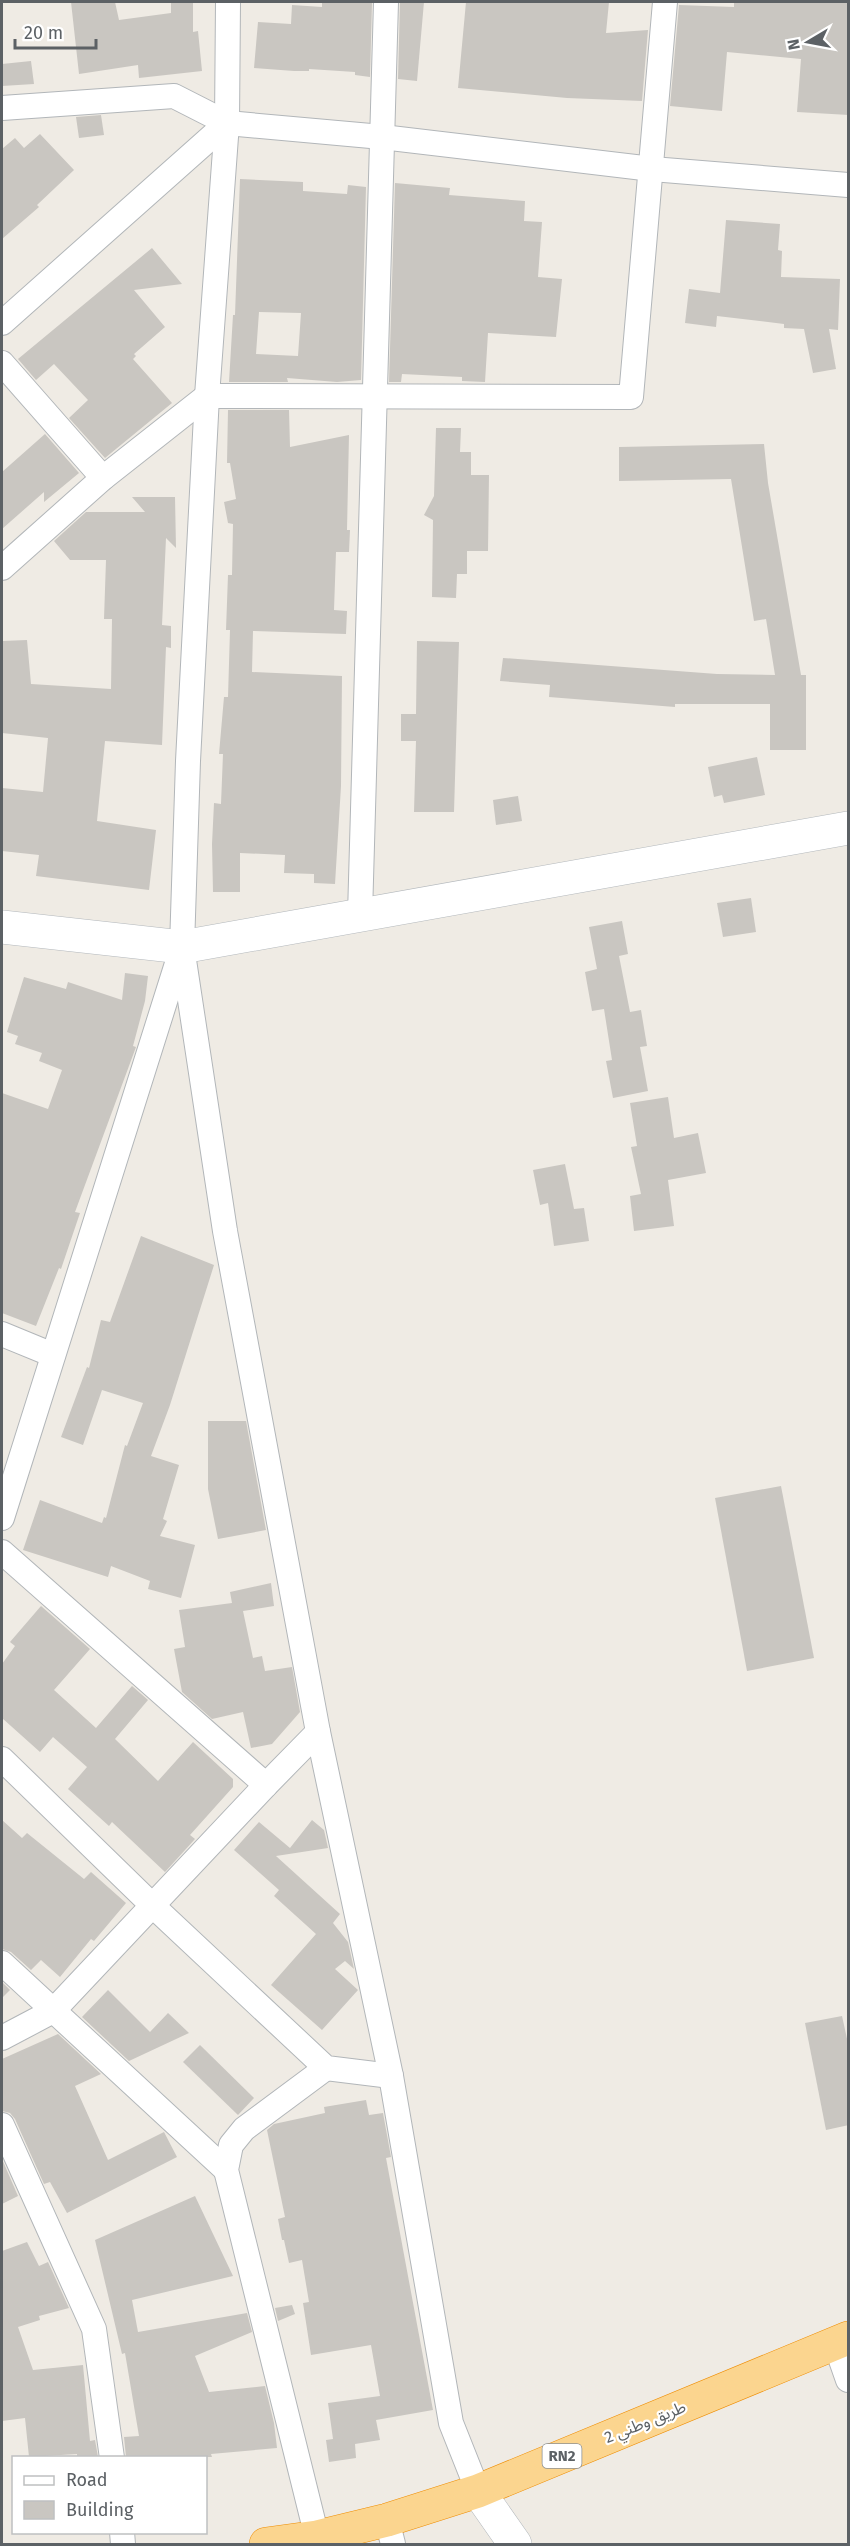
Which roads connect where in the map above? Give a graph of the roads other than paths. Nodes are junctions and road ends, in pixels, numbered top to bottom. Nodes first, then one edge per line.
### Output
1 (228, 2) edge
2 (386, 2) edge
3 (664, 2) edge
4 (2, 108) edge
5 (227, 123) junction
6 (382, 136) junction
7 (652, 169) junction
8 (849, 185) edge
9 (2, 323) edge
10 (2, 363) edge
11 (207, 396) junction
12 (374, 398) junction
13 (103, 478) junction
14 (2, 568) edge
15 (849, 828) edge
16 (360, 915) junction
17 (2, 927) edge
18 (182, 946) junction
19 (2, 1334) edge
20 (53, 1355) junction
21 (2, 1518) edge
22 (2, 1552) edge
23 (318, 1732) junction
24 (2, 1759) edge
25 (266, 1785) junction
26 (153, 1905) junction
27 (2, 1963) edge
28 (53, 2012) junction
29 (2, 2038) edge
30 (326, 2068) junction
31 (391, 2076) junction
32 (2, 2125) edge
33 (226, 2170) junction
34 (842, 2341) edge
35 (849, 2380) edge
36 (112, 2456) edge
37 (478, 2491) junction
38 (390, 2532) edge
39 (317, 2537) junction
40 (266, 2544) edge
41 (515, 2544) edge

1 - 5 street
2 - 6 street
3 - 7 street
4 - 5 street
5 - 6 street
5 - 9 street
5 - 11 street
6 - 7 street
6 - 12 street
7 - 8 street
7 - 12 street
10 - 13 street
11 - 12 street
11 - 13 street
11 - 18 street
12 - 16 street
13 - 14 street
15 - 16 street
16 - 18 street
17 - 18 street
18 - 20 street
18 - 23 street
19 - 20 street
20 - 21 street
22 - 25 street
23 - 25 street
23 - 31 street
24 - 26 street
25 - 26 street
26 - 28 street
26 - 30 street
27 - 28 street
28 - 29 street
28 - 33 street
30 - 31 street
30 - 33 street
31 - 37 street
32 - 36 street
33 - 39 street
34 - 35 street
34 - 37 highway, طريق وطني 2 / RN2
37 - 38 highway, طريق وطني 2 / RN2
37 - 41 street
38 - 39 highway, طريق وطني 2 / RN2
39 - 40 highway, طريق وطني 2 / RN2

